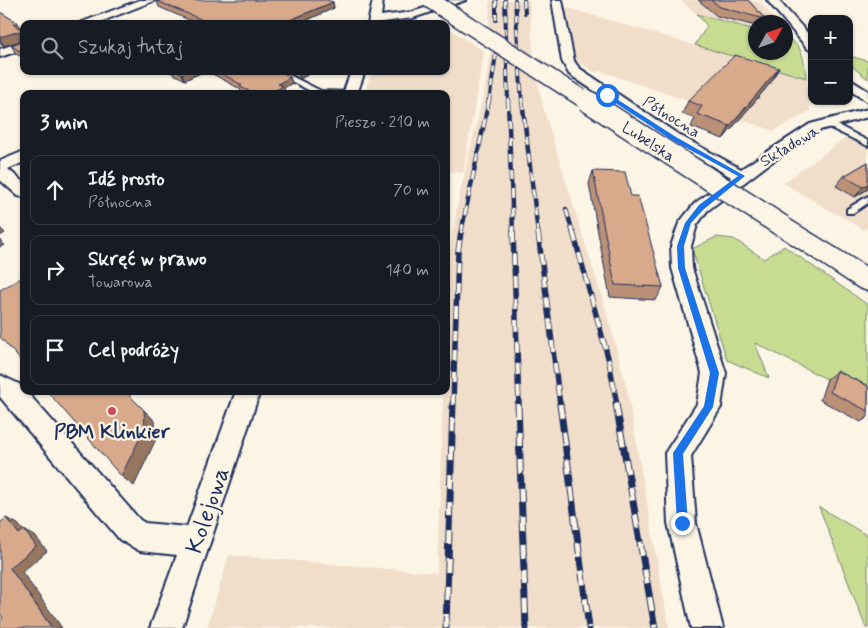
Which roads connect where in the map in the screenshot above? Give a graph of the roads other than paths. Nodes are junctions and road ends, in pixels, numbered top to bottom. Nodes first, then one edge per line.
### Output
1 (151, 0) edge
2 (378, 0) edge
3 (430, 0) edge
4 (461, 0) edge
5 (557, 0) edge
6 (772, 0) edge
7 (107, 3) dead end
8 (122, 10) junction
9 (94, 20) edge
10 (374, 20) edge
11 (385, 20) edge
12 (808, 41) edge
13 (20, 46) edge
14 (0, 53) edge
15 (284, 75) edge
16 (357, 75) edge
17 (853, 86) edge
18 (316, 90) edge
19 (351, 90) edge
20 (868, 98) edge
21 (868, 113) edge
22 (826, 123) junction
23 (868, 144) edge
24 (20, 158) edge
25 (0, 169) edge
26 (742, 176) junction
27 (20, 188) edge
28 (868, 199) edge
29 (850, 210) dead end
30 (868, 281) edge
31 (0, 385) edge
32 (247, 395) edge
33 (196, 542) junction
34 (166, 628) edge
35 (707, 628) edge

1 - 8 street
2 - 10 street
3 - 30 main road, Lubelska, bridge
4 - 11 street
5 - 26 street, Północna
6 - 12 street
7 - 8 street
8 - 9 street
13 - 14 street
15 - 18 lane
16 - 19 street
17 - 20 street
21 - 22 street, Składowa
22 - 23 lane
22 - 26 street, Składowa
24 - 25 street
25 - 27 street
26 - 35 street, Składowa
28 - 29 lane
31 - 33 street
32 - 33 street, Kolejowa
33 - 34 street, Kolejowa

